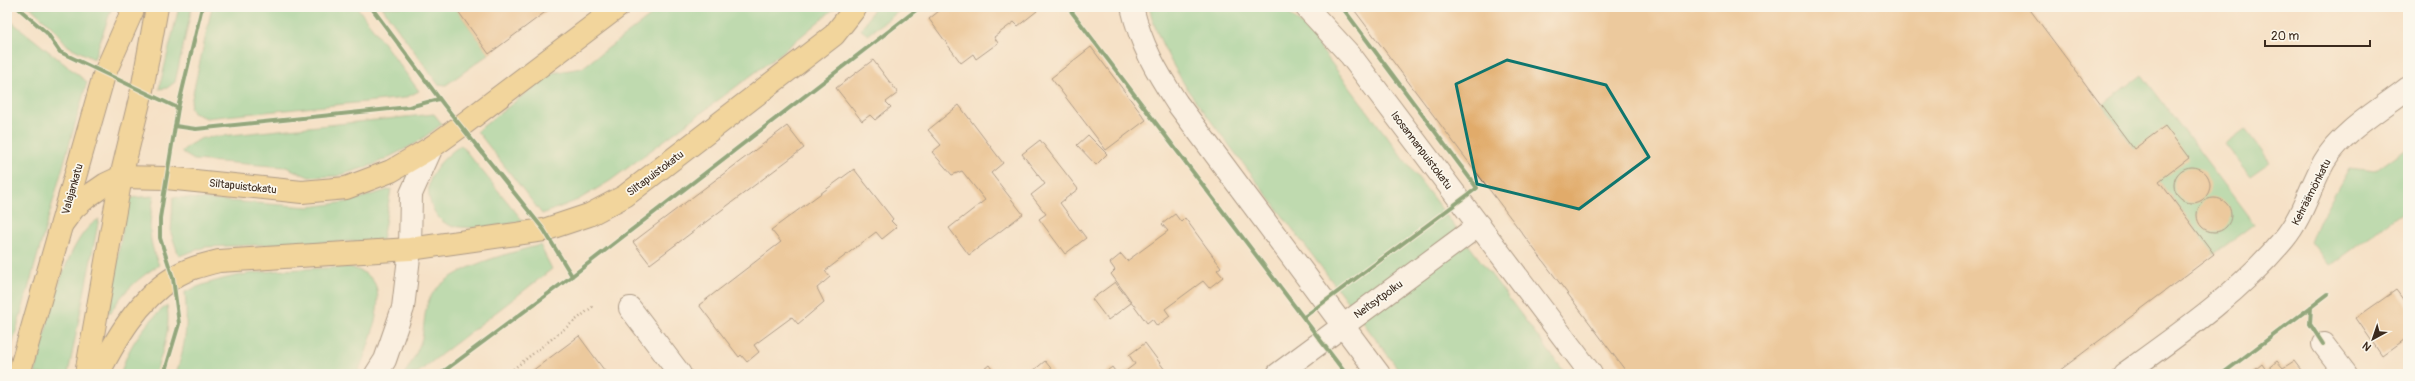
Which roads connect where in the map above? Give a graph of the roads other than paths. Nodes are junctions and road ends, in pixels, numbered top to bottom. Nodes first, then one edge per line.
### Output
1 (134, 7) edge
2 (158, 7) edge
3 (618, 7) edge
4 (856, 7) edge
5 (1132, 7) edge
6 (1306, 7) edge
7 (2408, 88) edge
8 (432, 147) junction
9 (121, 177) junction
10 (62, 224) junction
11 (1479, 225) junction
12 (410, 249) junction
13 (630, 308) dead end
14 (1342, 325) junction
15 (2323, 344) dead end
16 (19, 374) edge
17 (86, 374) edge
18 (98, 374) edge
19 (376, 374) edge
20 (680, 374) edge
21 (1278, 374) edge
22 (1379, 374) edge
23 (1591, 374) edge
24 (2124, 374) edge
25 (2346, 374) edge

1 - 10 main road, Valajankatu
2 - 9 main road
3 - 8 main road, Siltapuistokatu
4 - 12 main road, Siltapuistokatu
5 - 14 street
6 - 11 street, Isosannanpuistokatu
7 - 24 street, Kehräämönkatu
8 - 9 main road, Siltapuistokatu
8 - 12 street, Siltapuistokatu
9 - 10 main road, Siltapuistokatu
9 - 17 main road
10 - 16 main road, Valajankatu
11 - 14 street, Neitsytpolku
11 - 23 street, Isosannanpuistokatu
12 - 18 main road, Siltapuistokatu
12 - 19 street, Siltapuistokatu
13 - 20 street
14 - 21 street, Neitsytpolku
14 - 22 street
15 - 25 street

